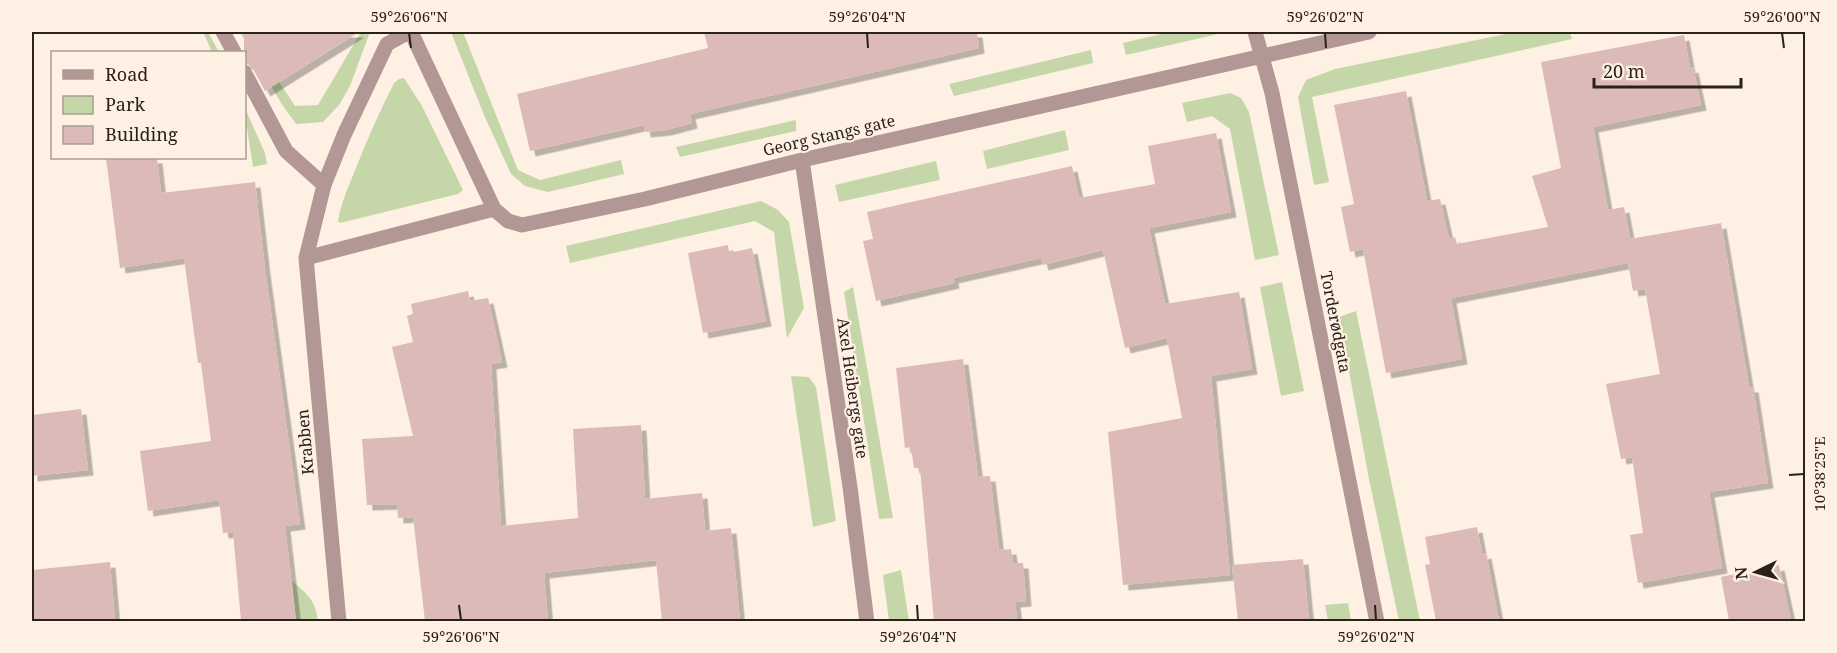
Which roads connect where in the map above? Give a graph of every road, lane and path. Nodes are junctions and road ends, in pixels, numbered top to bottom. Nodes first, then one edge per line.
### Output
1 (224, 32) edge
2 (410, 32) edge
3 (1255, 32) edge
4 (1369, 32) edge
5 (234, 51) edge
6 (1262, 55) junction
7 (246, 76) edge
8 (802, 160) junction
9 (324, 185) junction
10 (494, 209) junction
11 (306, 258) junction
12 (339, 621) edge
13 (867, 621) edge
14 (1377, 621) edge

1 - 5 street
2 - 9 street, Krabben
2 - 10 street
3 - 6 street, Torderødgata
4 - 6 street, Georg Stangs gate
6 - 8 street, Georg Stangs gate
6 - 14 street, Torderødgata
7 - 9 street
8 - 10 street, Georg Stangs gate
8 - 13 street, Axel Heibergs gate
9 - 11 street, Krabben
10 - 11 street
11 - 12 street, Krabben

